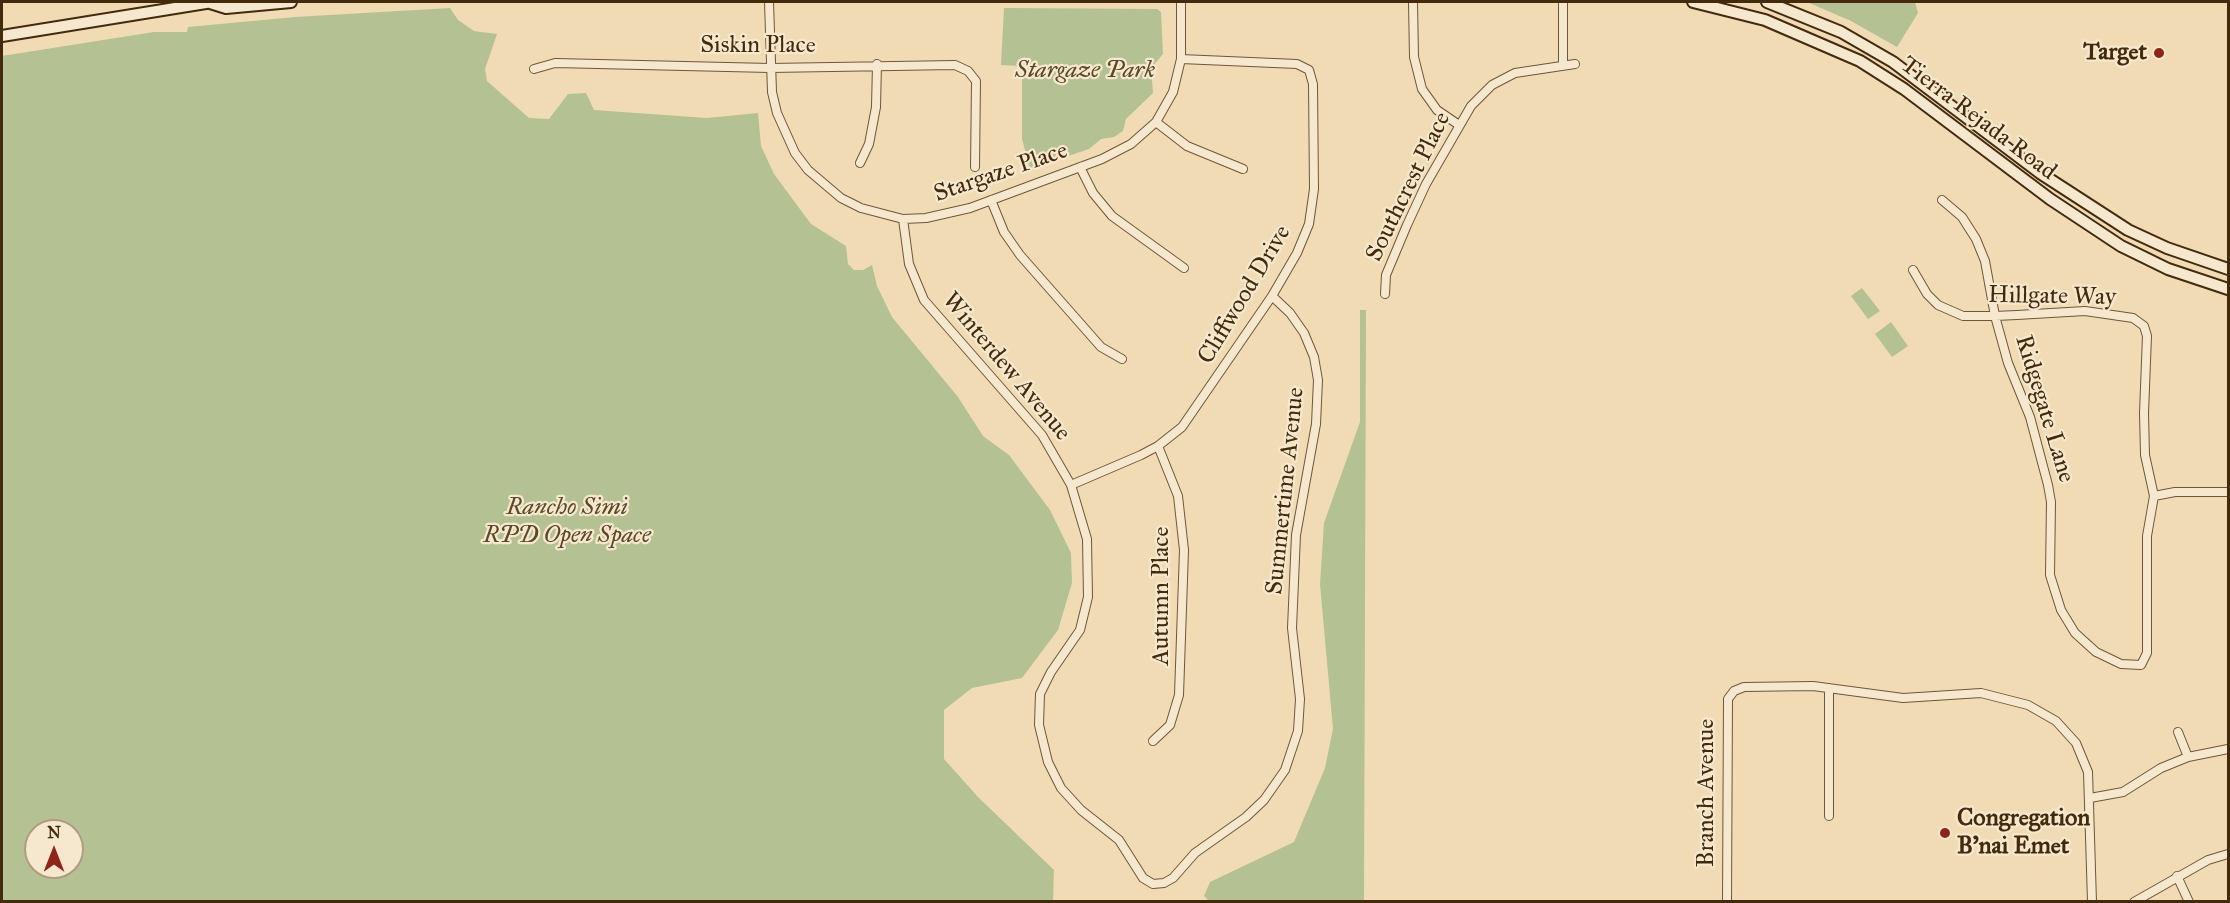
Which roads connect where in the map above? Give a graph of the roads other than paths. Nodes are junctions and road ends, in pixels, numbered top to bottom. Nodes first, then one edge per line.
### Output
1 (211, 2) edge
2 (291, 2) edge
3 (769, 2) edge
4 (1181, 2) edge
5 (1413, 2) edge
6 (1563, 2) edge
7 (1693, 2) edge
8 (1767, 2) edge
9 (2, 36) edge
10 (1181, 59) junction
11 (877, 64) junction
12 (1563, 64) junction
13 (1575, 64) dead end
14 (770, 68) junction
15 (534, 69) dead end
16 (1155, 122) junction
17 (1459, 125) junction
18 (860, 163) dead end
19 (975, 167) dead end
20 (1080, 167) junction
21 (1243, 169) dead end
22 (992, 200) junction
23 (1942, 200) dead end
24 (903, 219) junction
25 (1184, 268) dead end
26 (2229, 269) edge
27 (1913, 270) dead end
28 (2229, 289) edge
29 (1385, 294) dead end
30 (1272, 296) junction
31 (1995, 315) junction
32 (1122, 359) dead end
33 (1158, 446) junction
34 (1071, 485) junction
35 (2229, 492) edge
36 (2154, 496) junction
37 (1829, 688) junction
38 (2178, 732) dead end
39 (1153, 741) dead end
40 (2229, 749) edge
41 (2188, 757) junction
42 (2090, 798) junction
43 (1829, 816) dead end
44 (1128, 852) joint
45 (2229, 854) edge
46 (2177, 876) junction
47 (1727, 902) edge
48 (2092, 902) edge
49 (2134, 902) edge
50 (2188, 902) edge

1 - 2 main road
1 - 9 main road
3 - 14 street, Stargaze Place
4 - 10 street, Stargaze Place
5 - 17 street
6 - 12 street
7 - 28 main road, Tierra Rejada Road
8 - 26 main road, Tierra Rejada Road
10 - 16 street, Stargaze Place
10 - 30 street, Cliffwood Drive
11 - 14 street, Siskin Place
11 - 18 street
11 - 19 street, Siskin Place
12 - 13 street, Southcrest Place
12 - 17 street, Southcrest Place
14 - 15 street, Siskin Place
14 - 24 street, Stargaze Place
16 - 20 street, Stargaze Place
16 - 21 street
17 - 29 street, Southcrest Place
20 - 22 street, Stargaze Place
20 - 25 street
22 - 24 street, Stargaze Place
22 - 32 street
23 - 31 street, Ridgegate Lane
24 - 34 street, Winterdew Avenue
27 - 31 street, Hillgate Way
30 - 33 street, Cliffwood Drive
30 - 44 street, Summertime Avenue
31 - 36 street, Hillgate Way
31 - 36 street, Ridgegate Lane
33 - 34 street, Cliffwood Drive
33 - 39 street, Autumn Place
34 - 44 street, Winterdew Avenue
35 - 36 street
37 - 42 street
37 - 43 street
37 - 47 street, Branch Avenue
38 - 41 street
40 - 41 street
41 - 42 street
42 - 48 street
45 - 46 street
46 - 49 street
46 - 50 street

